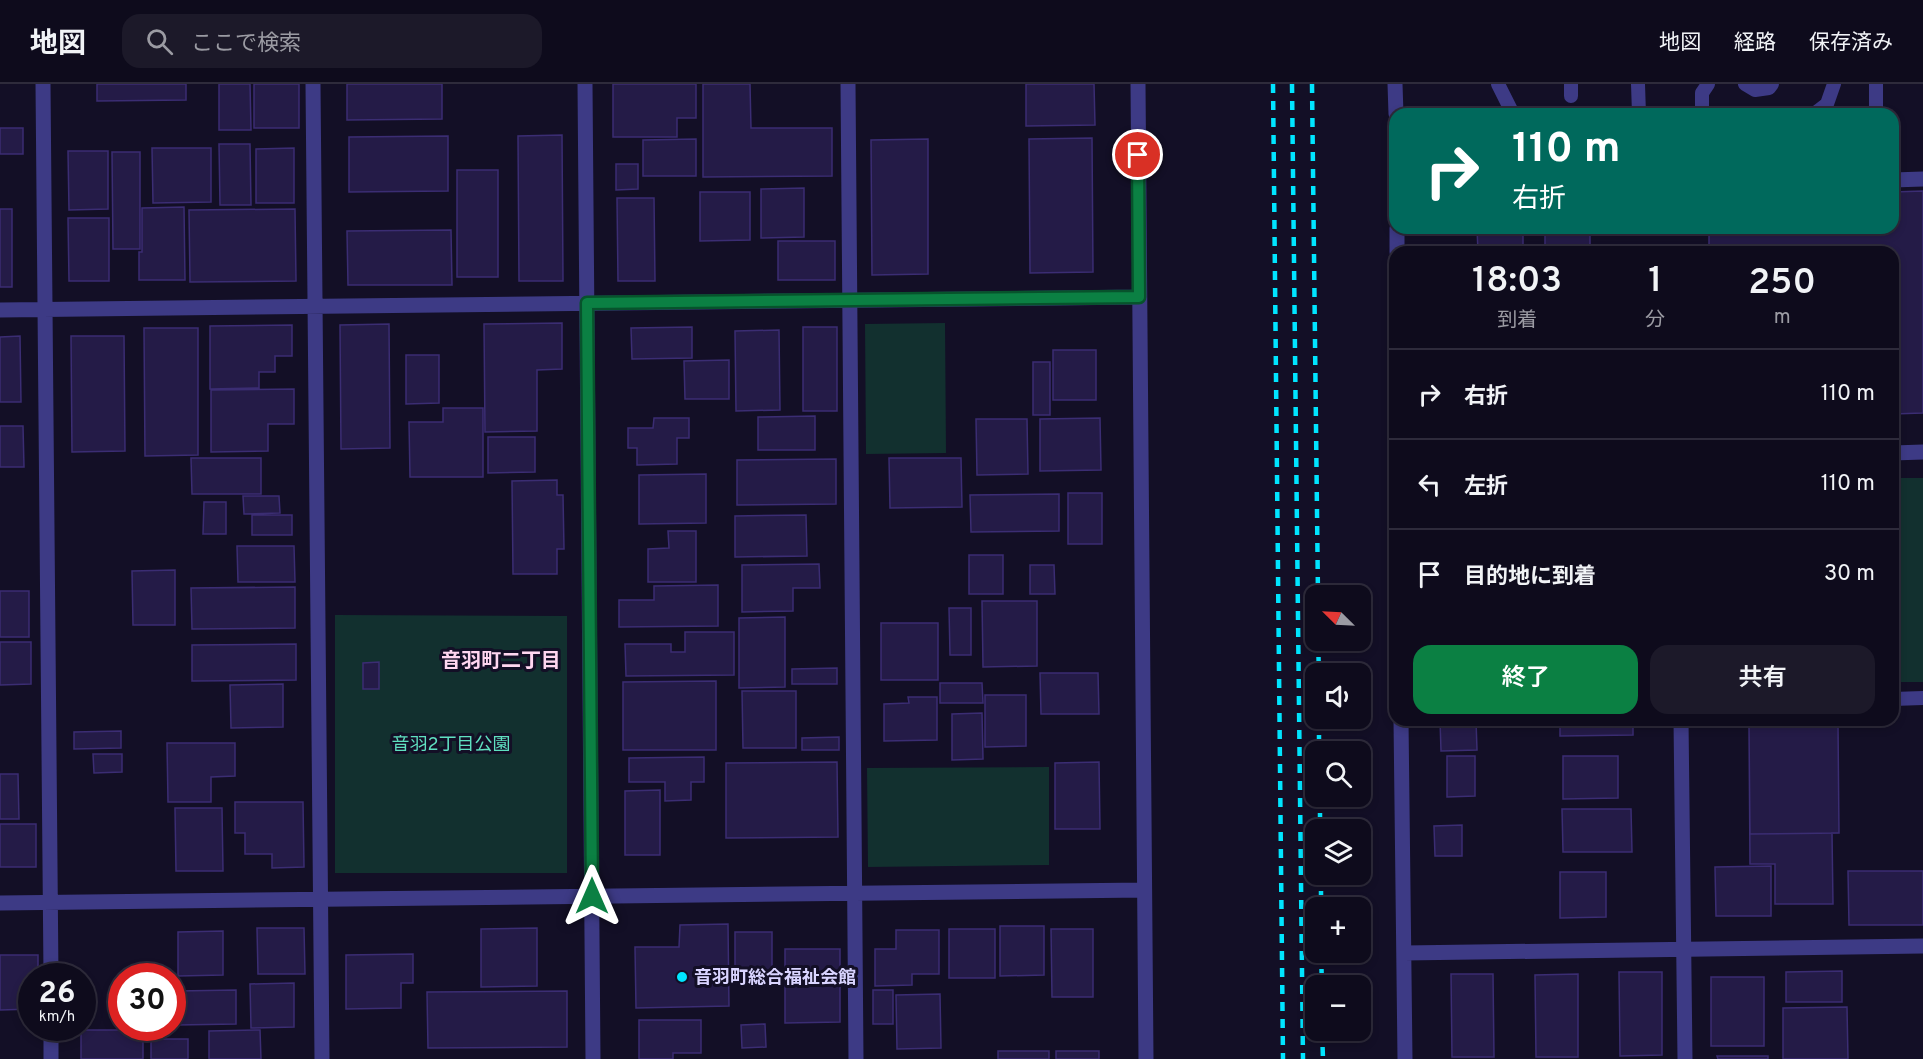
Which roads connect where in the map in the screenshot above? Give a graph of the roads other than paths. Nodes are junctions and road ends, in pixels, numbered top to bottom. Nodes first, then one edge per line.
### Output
1 (43, 84) edge
2 (314, 84) edge
3 (585, 84) edge
4 (848, 84) edge
5 (1138, 84) edge
6 (1395, 84) edge
7 (1498, 84) edge
8 (1638, 84) edge
9 (1708, 84) edge
10 (1745, 84) edge
11 (1772, 84) edge
12 (1834, 84) edge
13 (1876, 84) edge
14 (1396, 108) edge
15 (1510, 108) edge
16 (1639, 108) edge
17 (1702, 108) edge
18 (1822, 108) edge
19 (1875, 108) edge
20 (1923, 179) edge
21 (1899, 180) edge
22 (1139, 297) junction
23 (850, 300) junction
24 (587, 303) junction
25 (315, 306) junction
26 (45, 309) junction
27 (0, 310) edge
28 (1923, 452) edge
29 (1899, 453) edge
30 (1923, 698) edge
31 (1899, 699) edge
32 (1401, 726) edge
33 (1681, 726) edge
34 (1144, 890) junction
35 (855, 893) junction
36 (592, 896) junction
37 (321, 899) junction
38 (50, 902) junction
39 (0, 903) edge
40 (1923, 946) edge
41 (1683, 950) junction
42 (1404, 953) junction
43 (51, 963) edge
44 (51, 1041) edge
45 (51, 1059) edge
46 (322, 1059) edge
47 (593, 1059) edge
48 (856, 1059) edge
49 (1146, 1059) edge
50 (1405, 1059) edge
51 (1685, 1059) edge

1 - 26 street
2 - 25 street
3 - 24 street
4 - 23 street
5 - 22 street
6 - 14 street
7 - 15 lane
8 - 16 lane
9 - 17 lane
10 - 11 lane
12 - 18 lane
13 - 19 lane
20 - 21 street
22 - 23 street
22 - 34 street
23 - 24 street
23 - 35 street
24 - 25 street
24 - 36 street
25 - 26 street
25 - 37 street
26 - 27 street
26 - 38 street
28 - 29 street
30 - 31 lane
32 - 42 street
33 - 41 street
34 - 35 street
34 - 49 street
35 - 36 street
35 - 48 street
36 - 37 street
36 - 47 street
37 - 38 street
37 - 46 street
38 - 39 street
38 - 43 street
40 - 41 street
41 - 42 street
41 - 51 street
42 - 50 street
44 - 45 street

